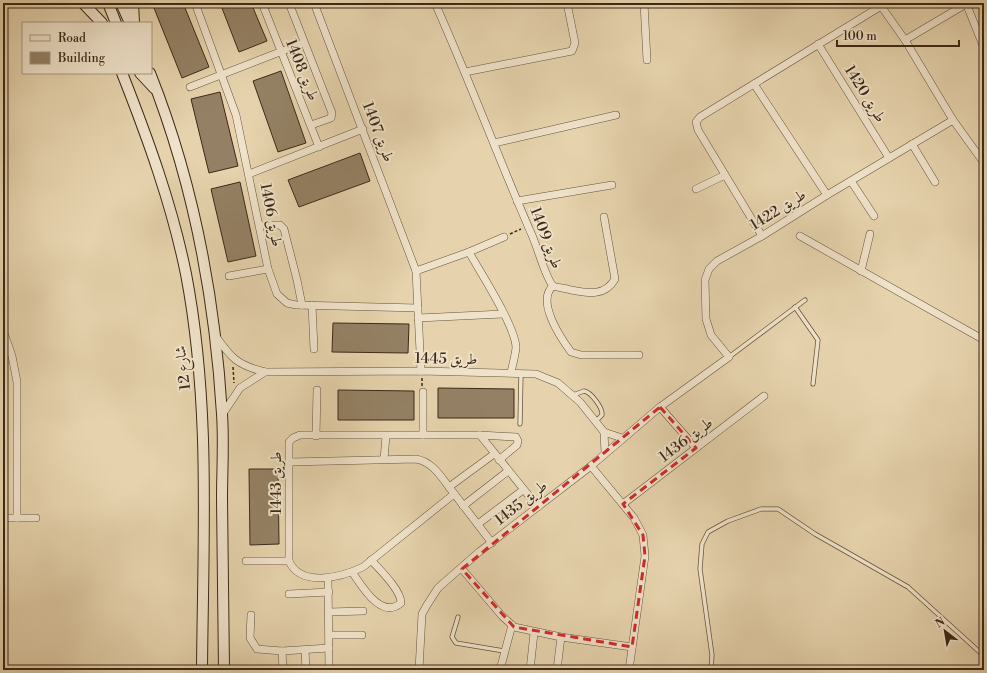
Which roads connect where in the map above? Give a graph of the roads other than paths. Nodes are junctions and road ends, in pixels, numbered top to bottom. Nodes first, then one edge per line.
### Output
1 (83, 3) edge
2 (93, 3) edge
3 (108, 3) edge
4 (122, 3) edge
5 (133, 3) edge
6 (195, 3) edge
7 (262, 3) edge
8 (289, 3) edge
9 (314, 3) edge
10 (435, 3) edge
11 (567, 3) edge
12 (644, 3) edge
13 (966, 3) edge
14 (884, 4) edge
15 (101, 22) edge
16 (102, 22) edge
17 (116, 22) edge
18 (130, 22) edge
19 (134, 22) edge
20 (905, 40) junction
21 (304, 43) junction
22 (818, 44) junction
23 (984, 48) edge
24 (281, 52) junction
25 (647, 60) dead end
26 (466, 72) junction
27 (122, 74) edge
28 (141, 74) edge
29 (150, 74) edge
30 (222, 75) junction
31 (754, 84) junction
32 (190, 87) dead end
33 (157, 91) junction
34 (616, 115) dead end
35 (953, 120) junction
36 (310, 126) junction
37 (363, 129) junction
38 (494, 143) junction
39 (912, 144) junction
40 (319, 147) junction
41 (889, 158) junction
42 (983, 162) edge
43 (249, 174) junction
44 (725, 175) junction
45 (851, 181) junction
46 (935, 182) dead end
47 (612, 185) dead end
48 (696, 189) dead end
49 (827, 194) junction
50 (517, 200) junction
51 (874, 216) dead end
52 (604, 217) dead end
53 (260, 225) junction
54 (870, 234) dead end
55 (762, 236) junction
56 (800, 236) dead end
57 (504, 237) road end
58 (469, 252) junction
59 (268, 269) junction
60 (416, 271) junction
61 (861, 271) junction
62 (230, 276) dead end
63 (553, 286) junction
64 (805, 300) dead end
65 (312, 305) junction
66 (302, 306) junction
67 (795, 307) junction
68 (418, 308) junction
69 (503, 314) junction
70 (418, 318) junction
71 (3, 331) edge
72 (215, 335) junction
73 (984, 340) edge
74 (314, 349) dead end
75 (639, 355) dead end
76 (729, 357) junction
77 (421, 371) junction
78 (265, 372) junction
79 (511, 372) junction
80 (521, 373) junction
81 (813, 384) dead end
82 (317, 390) dead end
83 (423, 392) road end
84 (573, 395) junction
85 (764, 396) dead end
86 (660, 407) junction
87 (222, 416) junction
88 (596, 421) junction
89 (520, 424) dead end
90 (604, 432) junction
91 (422, 435) junction
92 (480, 435) junction
93 (316, 436) junction
94 (386, 436) junction
95 (622, 438) junction
96 (696, 448) junction
97 (605, 452) junction
98 (494, 454) junction
99 (384, 459) junction
100 (499, 460) junction
101 (290, 462) junction
102 (591, 466) junction
103 (508, 471) junction
104 (449, 487) junction
105 (523, 490) junction
106 (454, 494) junction
107 (623, 504) junction
108 (463, 506) junction
109 (538, 507) junction
110 (3, 518) edge
111 (17, 518) junction
112 (36, 518) dead end
113 (478, 524) junction
114 (492, 542) junction
115 (371, 560) junction
116 (246, 561) dead end
117 (289, 561) junction
118 (462, 569) junction
119 (352, 572) junction
120 (328, 578) junction
121 (329, 592) junction
122 (289, 594) dead end
123 (362, 611) dead end
124 (329, 612) junction
125 (251, 615) dead end
126 (458, 617) dead end
127 (512, 625) junction
128 (534, 633) junction
129 (329, 635) junction
130 (362, 635) dead end
131 (561, 638) junction
132 (632, 647) junction
133 (329, 648) junction
134 (305, 650) junction
135 (282, 651) junction
136 (504, 651) junction
137 (984, 656) edge
138 (202, 670) edge
139 (224, 670) edge
140 (283, 670) edge
141 (306, 670) edge
142 (329, 670) edge
143 (419, 670) edge
144 (500, 670) edge
145 (530, 670) edge
146 (557, 670) edge
147 (629, 670) edge
148 (711, 670) edge

1 - 15 street
2 - 16 street
3 - 17 street
4 - 18 street
5 - 19 street
6 - 30 street, طريق 1406
7 - 24 street, طريق 1408
8 - 21 street
9 - 37 street, طريق 1407
10 - 26 street, طريق 1409
11 - 26 street
12 - 25 street
13 - 20 street
13 - 23 street
14 - 20 street
14 - 22 street
20 - 35 street
21 - 24 street
21 - 36 street
22 - 31 street
22 - 41 street, طريق 1420
24 - 30 street
24 - 36 street, طريق 1408
26 - 38 street, طريق 1409
27 - 138 street, شارع 12
28 - 33 street
29 - 33 street
30 - 32 street
30 - 43 street, طريق 1406
31 - 44 street
31 - 49 street
33 - 72 street
34 - 38 street
35 - 39 street, طريق 1422
35 - 42 street
36 - 40 street, طريق 1408
37 - 40 street
37 - 60 street, طريق 1407
38 - 50 street, طريق 1409
39 - 41 street, طريق 1422
39 - 46 street
40 - 43 street
41 - 45 street, طريق 1422
43 - 53 street, طريق 1406
44 - 48 street
44 - 55 street
45 - 49 street, طريق 1422
45 - 51 street
47 - 50 street
49 - 55 street, طريق 1422
50 - 63 street, طريق 1409
52 - 63 street, طريق 1409
53 - 59 street, طريق 1406
53 - 66 street
54 - 61 street
55 - 76 street, طريق 1422
56 - 61 street
57 - 58 street
58 - 60 street
58 - 69 street
59 - 62 street
59 - 66 street, طريق 1406
60 - 68 street, طريق 1407
61 - 73 street
63 - 75 street
64 - 67 lane
65 - 66 street, طريق 1406
65 - 68 street, طريق 1406
65 - 74 street
67 - 76 lane
67 - 81 lane
68 - 70 street, طريق 1407
69 - 70 street
69 - 79 street
70 - 77 street, طريق 1407
71 - 111 street
72 - 78 street, طريق 1445
72 - 87 street
76 - 86 street, طريق 1435
77 - 78 street, طريق 1445
77 - 79 street, طريق 1445
78 - 87 street, طريق 1445
79 - 80 street, طريق 1445
80 - 84 street, طريق 1445
80 - 89 lane
82 - 93 street
83 - 91 street
84 - 88 street, طريق 1445
84 - 88 lane
85 - 96 street, طريق 1436
86 - 95 street, طريق 1435
86 - 96 street
87 - 139 street
88 - 90 street, طريق 1445
90 - 95 street
90 - 97 street
91 - 92 street, طريق 1443
91 - 94 street, طريق 1443
92 - 98 street
92 - 100 street, طريق 1443
93 - 94 street, طريق 1443
93 - 101 street, طريق 1443
94 - 99 street
95 - 97 street, طريق 1435
96 - 107 street, طريق 1436
97 - 102 street, طريق 1435
98 - 100 street
98 - 104 street
99 - 101 street
99 - 104 street
100 - 103 street
101 - 117 street, طريق 1443
102 - 107 street
102 - 109 street, طريق 1435
103 - 105 street
103 - 108 street
104 - 106 street
105 - 109 street
105 - 113 street
106 - 108 street
106 - 115 street
107 - 132 street
108 - 113 street
109 - 114 street, طريق 1435
110 - 111 street
111 - 112 street
113 - 114 street
114 - 118 street, طريق 1435
115 - 119 street
115 - 119 street
116 - 117 street
117 - 120 street
118 - 127 street
118 - 143 street, طريق 1435
119 - 120 street
120 - 121 street
121 - 122 street
121 - 124 street
123 - 124 street
124 - 129 street
125 - 135 street
126 - 136 lane
127 - 128 street
127 - 136 street
128 - 131 street
128 - 145 street
129 - 130 street
129 - 133 street
131 - 132 street
131 - 146 street
132 - 147 street
133 - 134 street
133 - 142 street
134 - 135 street
134 - 141 street
135 - 140 street
136 - 144 street
137 - 148 lane

